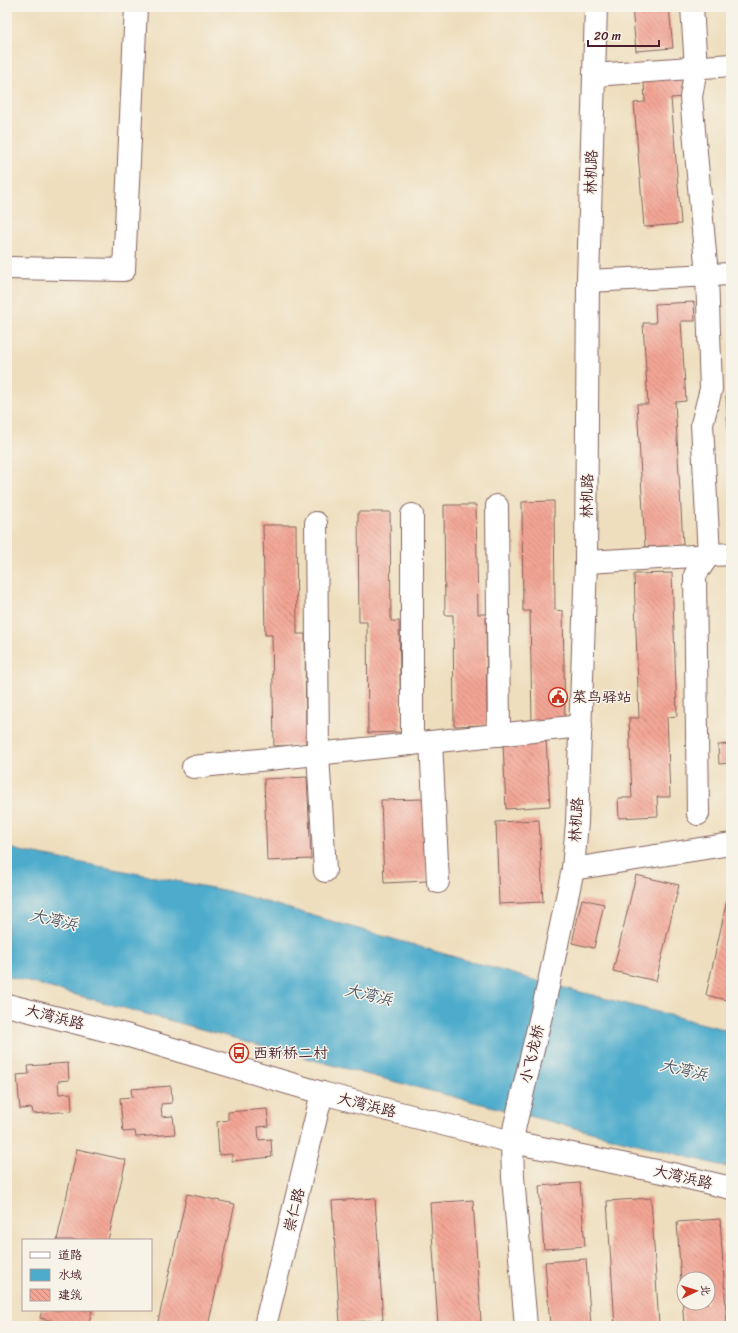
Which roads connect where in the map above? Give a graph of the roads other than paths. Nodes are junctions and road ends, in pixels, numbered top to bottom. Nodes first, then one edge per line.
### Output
1 (136, 7) edge
2 (596, 7) edge
3 (692, 7) edge
4 (731, 65) edge
5 (696, 68) junction
6 (594, 75) junction
7 (7, 268) edge
8 (731, 274) edge
9 (707, 275) junction
10 (588, 281) junction
11 (497, 506) dead end
12 (412, 515) dead end
13 (316, 524) dead end
14 (731, 554) edge
15 (709, 555) junction
16 (586, 562) junction
17 (580, 726) junction
18 (499, 735) junction
19 (422, 743) junction
20 (318, 754) junction
21 (193, 767) dead end
22 (698, 814) dead end
23 (731, 844) edge
24 (572, 870) junction
25 (325, 871) dead end
26 (438, 882) dead end
27 (549, 982) joint
28 (7, 1005) edge
29 (322, 1093) junction
30 (514, 1134) junction
31 (731, 1188) edge
32 (265, 1326) edge
33 (526, 1326) edge

1 - 7 street
2 - 6 street, 林机路
3 - 5 street
4 - 5 street
5 - 6 street
5 - 9 street
6 - 10 street, 林机路
8 - 9 street
9 - 10 street
9 - 15 street
10 - 16 street, 林机路
11 - 18 street
12 - 19 street
13 - 20 street
14 - 15 street
15 - 16 street
15 - 22 street
16 - 17 street, 林机路
17 - 18 street
17 - 24 street, 林机路
18 - 19 street
19 - 20 street
19 - 26 street
20 - 21 street
20 - 25 street
23 - 24 street
24 - 27 street, 林机路
27 - 30 street, 小飞龙桥
28 - 29 street, 大湾浜路
29 - 30 street, 大湾浜路
29 - 32 street, 崇仁路
30 - 31 street, 大湾浜路
30 - 33 street, 小飞龙桥

